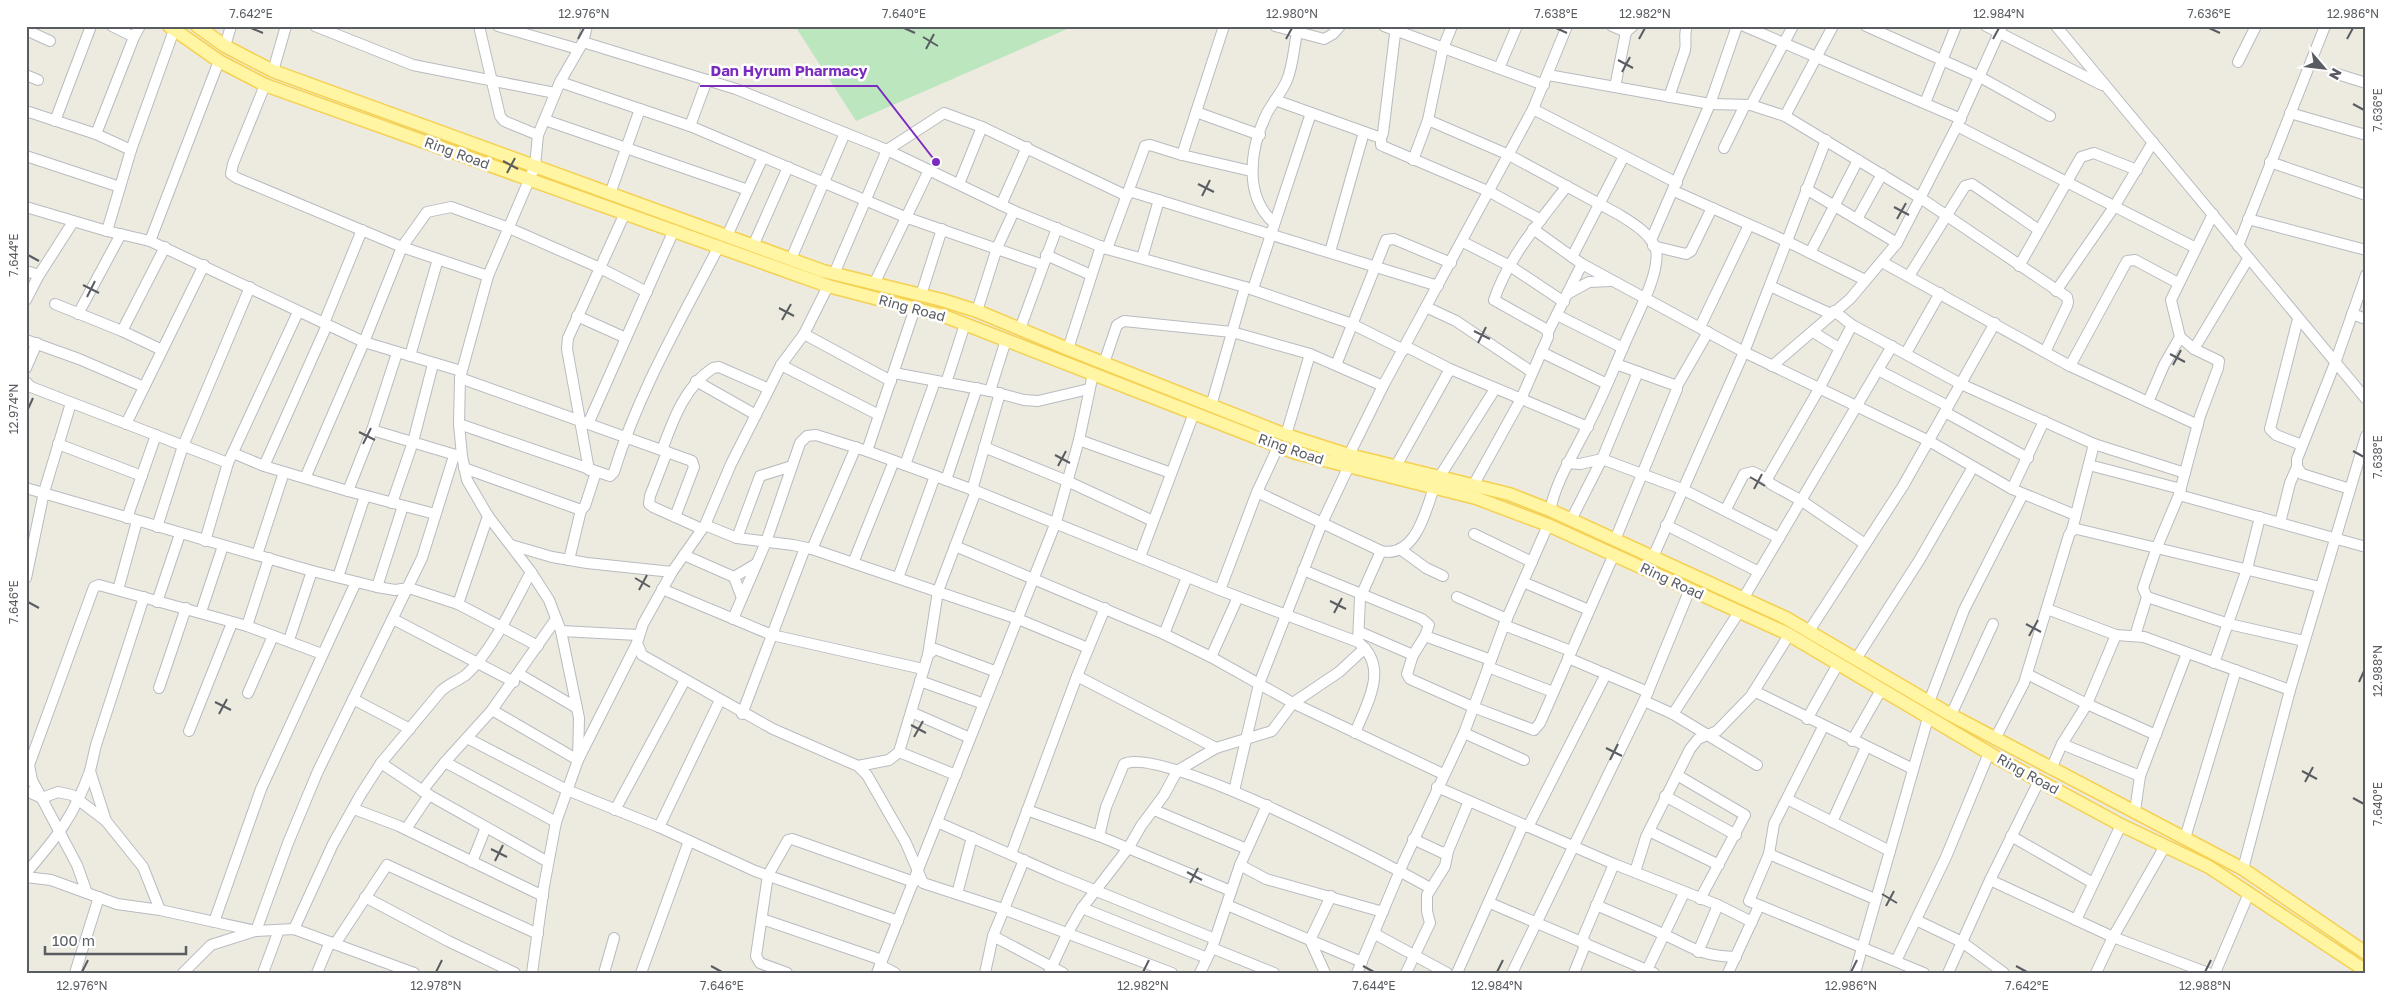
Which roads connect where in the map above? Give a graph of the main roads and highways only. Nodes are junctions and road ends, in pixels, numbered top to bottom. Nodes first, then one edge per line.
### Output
1 (197, 26) edge
2 (171, 28) edge
3 (723, 241) junction
4 (1349, 461) junction
5 (1437, 481) junction
6 (2366, 953) edge
7 (2366, 971) edge

1 - 3 main road, Ring Road
2 - 3 main road, Ring Road
3 - 4 main road, Ring Road
3 - 4 main road, Ring Road
4 - 5 main road, Ring Road
4 - 5 main road, Ring Road
5 - 6 main road, Ring Road
5 - 7 main road, Ring Road

